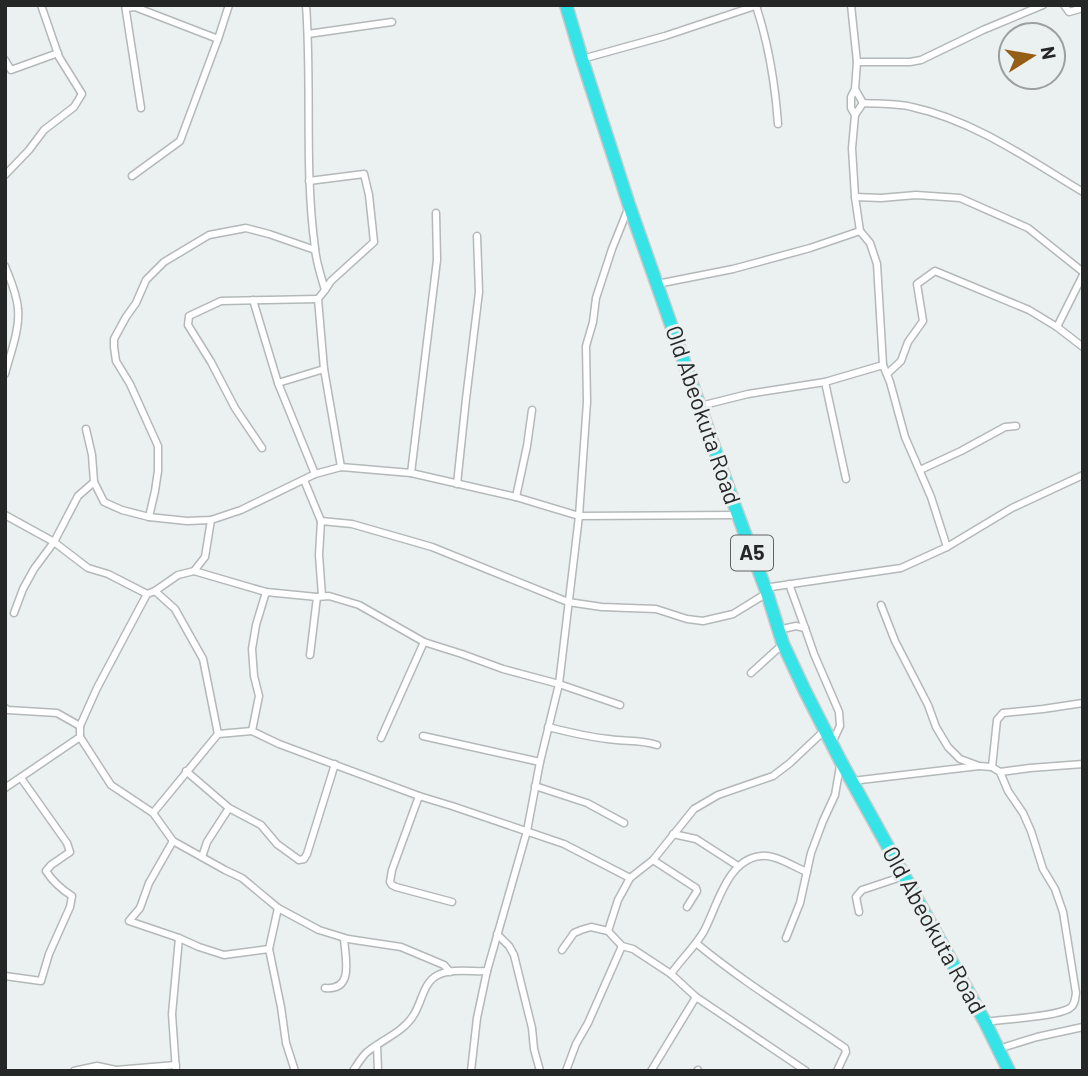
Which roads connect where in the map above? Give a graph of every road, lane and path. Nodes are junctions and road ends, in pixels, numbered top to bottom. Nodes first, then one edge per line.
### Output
1 (41, 5) edge
2 (229, 5) edge
3 (306, 5) edge
4 (566, 5) edge
5 (725, 5) edge
6 (851, 5) edge
7 (1042, 5) edge
8 (1064, 5) edge
9 (757, 6) edge
10 (126, 7) edge
11 (1083, 8) edge
12 (728, 15) junction
13 (391, 22) dead end
14 (308, 34) junction
15 (219, 39) junction
16 (58, 54) junction
17 (5, 60) edge
18 (582, 60) junction
19 (857, 62) junction
20 (855, 89) junction
21 (863, 103) junction
22 (141, 108) dead end
23 (855, 115) junction
24 (778, 124) dead end
25 (5, 175) edge
26 (132, 176) dead end
27 (309, 181) junction
28 (1083, 192) edge
29 (855, 197) junction
30 (629, 205) junction
31 (436, 213) dead end
32 (860, 232) junction
33 (477, 236) dead end
34 (315, 250) junction
35 (5, 266) edge
36 (1083, 274) edge
37 (657, 284) junction
38 (325, 290) junction
39 (318, 299) junction
40 (253, 300) junction
41 (1057, 327) junction
42 (1083, 347) edge
43 (883, 365) junction
44 (324, 369) junction
45 (5, 374) edge
46 (887, 374) junction
47 (825, 382) junction
48 (278, 383) junction
49 (700, 406) junction
50 (532, 410) dead end
51 (1016, 426) dead end
52 (86, 429) dead end
53 (262, 448) dead end
54 (341, 467) junction
55 (920, 470) junction
56 (411, 473) junction
57 (315, 474) junction
58 (1083, 475) edge
59 (304, 480) junction
60 (846, 480) dead end
61 (94, 482) junction
62 (457, 484) junction
63 (516, 497) junction
64 (5, 515) edge
65 (738, 515) junction
66 (579, 516) junction
67 (149, 517) junction
68 (211, 520) junction
69 (321, 521) junction
70 (54, 542) junction
71 (947, 547) junction
72 (194, 571) junction
73 (789, 584) junction
74 (766, 591) junction
75 (151, 592) junction
76 (266, 592) junction
77 (320, 597) junction
78 (568, 601) junction
79 (881, 605) dead end
80 (15, 613) dead end
81 (805, 628) junction
82 (778, 630) junction
83 (424, 642) junction
84 (783, 644) junction
85 (310, 656) dead end
86 (751, 673) dead end
87 (559, 684) junction
88 (1083, 703) edge
89 (621, 705) dead end
90 (5, 708) edge
91 (80, 726) junction
92 (548, 727) junction
93 (825, 730) junction
94 (252, 732) junction
95 (218, 734) junction
96 (423, 736) dead end
97 (80, 737) junction
98 (382, 738) dead end
99 (831, 743) junction
100 (657, 745) dead end
101 (840, 760) junction
102 (540, 762) junction
103 (1083, 764) edge
104 (335, 765) junction
105 (979, 766) junction
106 (992, 767) junction
107 (187, 771) junction
108 (1000, 772) junction
109 (21, 778) junction
110 (852, 781) junction
111 (535, 786) junction
112 (5, 788) edge
113 (419, 796) junction
114 (229, 808) junction
115 (153, 813) junction
116 (624, 823) dead end
117 (527, 831) junction
118 (673, 834) junction
119 (173, 841) junction
120 (202, 857) junction
121 (653, 860) junction
122 (738, 866) junction
123 (807, 872) junction
124 (904, 876) junction
125 (630, 878) junction
126 (452, 902) dead end
127 (687, 907) dead end
128 (278, 908) junction
129 (859, 912) dead end
130 (608, 931) junction
131 (497, 934) junction
132 (179, 938) junction
133 (344, 938) junction
134 (786, 939) dead end
135 (696, 943) junction
136 (622, 946) junction
137 (269, 948) junction
138 (562, 950) dead end
139 (487, 971) junction
140 (450, 972) junction
141 (671, 974) junction
142 (5, 976) edge
143 (325, 988) dead end
144 (696, 997) junction
145 (985, 1022) junction
146 (1083, 1027) edge
147 (377, 1045) junction
148 (998, 1049) junction
149 (176, 1068) edge
150 (74, 1071) edge
151 (295, 1071) edge
152 (353, 1071) edge
153 (378, 1071) edge
154 (471, 1071) edge
155 (540, 1071) edge
156 (566, 1071) edge
157 (651, 1071) edge
158 (806, 1071) edge
159 (837, 1071) edge
160 (1009, 1071) edge

1 - 16 street
2 - 15 street
3 - 14 street
4 - 18 highway, Old Abeokuta Road / A5
5 - 12 street
6 - 19 street
7 - 19 street
8 - 11 street
9 - 12 street
9 - 24 street
10 - 15 street
10 - 22 street
12 - 18 street
13 - 14 street
14 - 27 street
15 - 26 street
16 - 17 street
16 - 25 street
18 - 30 highway, Old Abeokuta Road / A5
19 - 20 street
20 - 21 street
20 - 23 street
21 - 23 street
21 - 28 street
23 - 29 street
27 - 34 street
27 - 38 street
29 - 32 street
29 - 36 street
30 - 37 highway, Old Abeokuta Road / A5
30 - 66 street
31 - 56 street
32 - 37 street
32 - 43 street
33 - 62 street
34 - 38 street
34 - 67 street
35 - 45 street
36 - 41 street
37 - 49 highway, Old Abeokuta Road / A5
38 - 39 street
39 - 40 street
39 - 44 street
40 - 48 street
40 - 53 street
41 - 42 street
41 - 46 street
43 - 46 street
43 - 47 street
44 - 48 street
44 - 54 street
46 - 55 street
47 - 49 street
47 - 60 street
48 - 57 street
49 - 65 highway, Old Abeokuta Road / A5
50 - 63 street
51 - 55 street
52 - 61 street
54 - 56 street
54 - 57 street
55 - 71 street
56 - 62 street
57 - 59 street
58 - 71 street
59 - 68 street
59 - 69 street
61 - 67 street
61 - 70 street
62 - 63 street
63 - 66 street
64 - 70 street
65 - 66 street
65 - 74 highway, Old Abeokuta Road / A5
66 - 78 street
67 - 68 street
68 - 72 street
69 - 77 street
69 - 78 street
70 - 75 street
70 - 80 street
71 - 73 street
72 - 75 street
72 - 76 street
73 - 74 street
73 - 81 street
74 - 78 street
74 - 82 highway, Old Abeokuta Road / A5
75 - 91 street
75 - 95 street
76 - 77 street
76 - 94 street
77 - 83 street
77 - 85 street
78 - 87 street
79 - 105 street
81 - 82 street
81 - 99 street
82 - 84 highway, Old Abeokuta Road / A5
83 - 87 street
83 - 98 street
84 - 86 street
84 - 93 highway, Old Abeokuta Road / A5
87 - 89 street
87 - 92 street
88 - 106 street
90 - 91 street
91 - 97 street
92 - 100 street
92 - 102 street
93 - 99 highway, Old Abeokuta Road / A5
93 - 118 street
94 - 95 street
94 - 104 street
95 - 107 street
96 - 102 street
97 - 109 street
97 - 115 street
99 - 101 highway, Old Abeokuta Road / A5
101 - 110 highway, Old Abeokuta Road / A5
101 - 123 street
102 - 111 street
103 - 108 street
104 - 113 street
104 - 114 street
105 - 106 street
105 - 110 street
106 - 108 street
107 - 114 street
107 - 115 street
108 - 145 street
109 - 112 street
109 - 142 street
110 - 124 highway, Old Abeokuta Road / A5
111 - 116 street
111 - 117 street
113 - 117 street
113 - 126 street
114 - 120 street
115 - 119 street
117 - 125 street
117 - 131 street
118 - 121 street
118 - 122 street
119 - 120 street
119 - 132 street
120 - 128 street
121 - 125 street
121 - 127 street
122 - 123 street
122 - 135 street
123 - 134 street
124 - 129 street
124 - 145 highway, Old Abeokuta Road / A5
125 - 130 street
128 - 133 street
128 - 137 street
130 - 136 street
130 - 138 street
131 - 139 street
131 - 155 street
132 - 137 street
132 - 149 street
133 - 140 street
133 - 143 street
135 - 141 street
135 - 159 street
136 - 141 street
136 - 156 street
137 - 151 street
139 - 140 street
139 - 154 street
140 - 147 street
141 - 144 street
144 - 157 street
144 - 158 street
145 - 148 highway, Old Abeokuta Road / A5
146 - 148 street
147 - 152 street
147 - 153 street
148 - 160 highway, Old Abeokuta Road / A5
149 - 150 street

